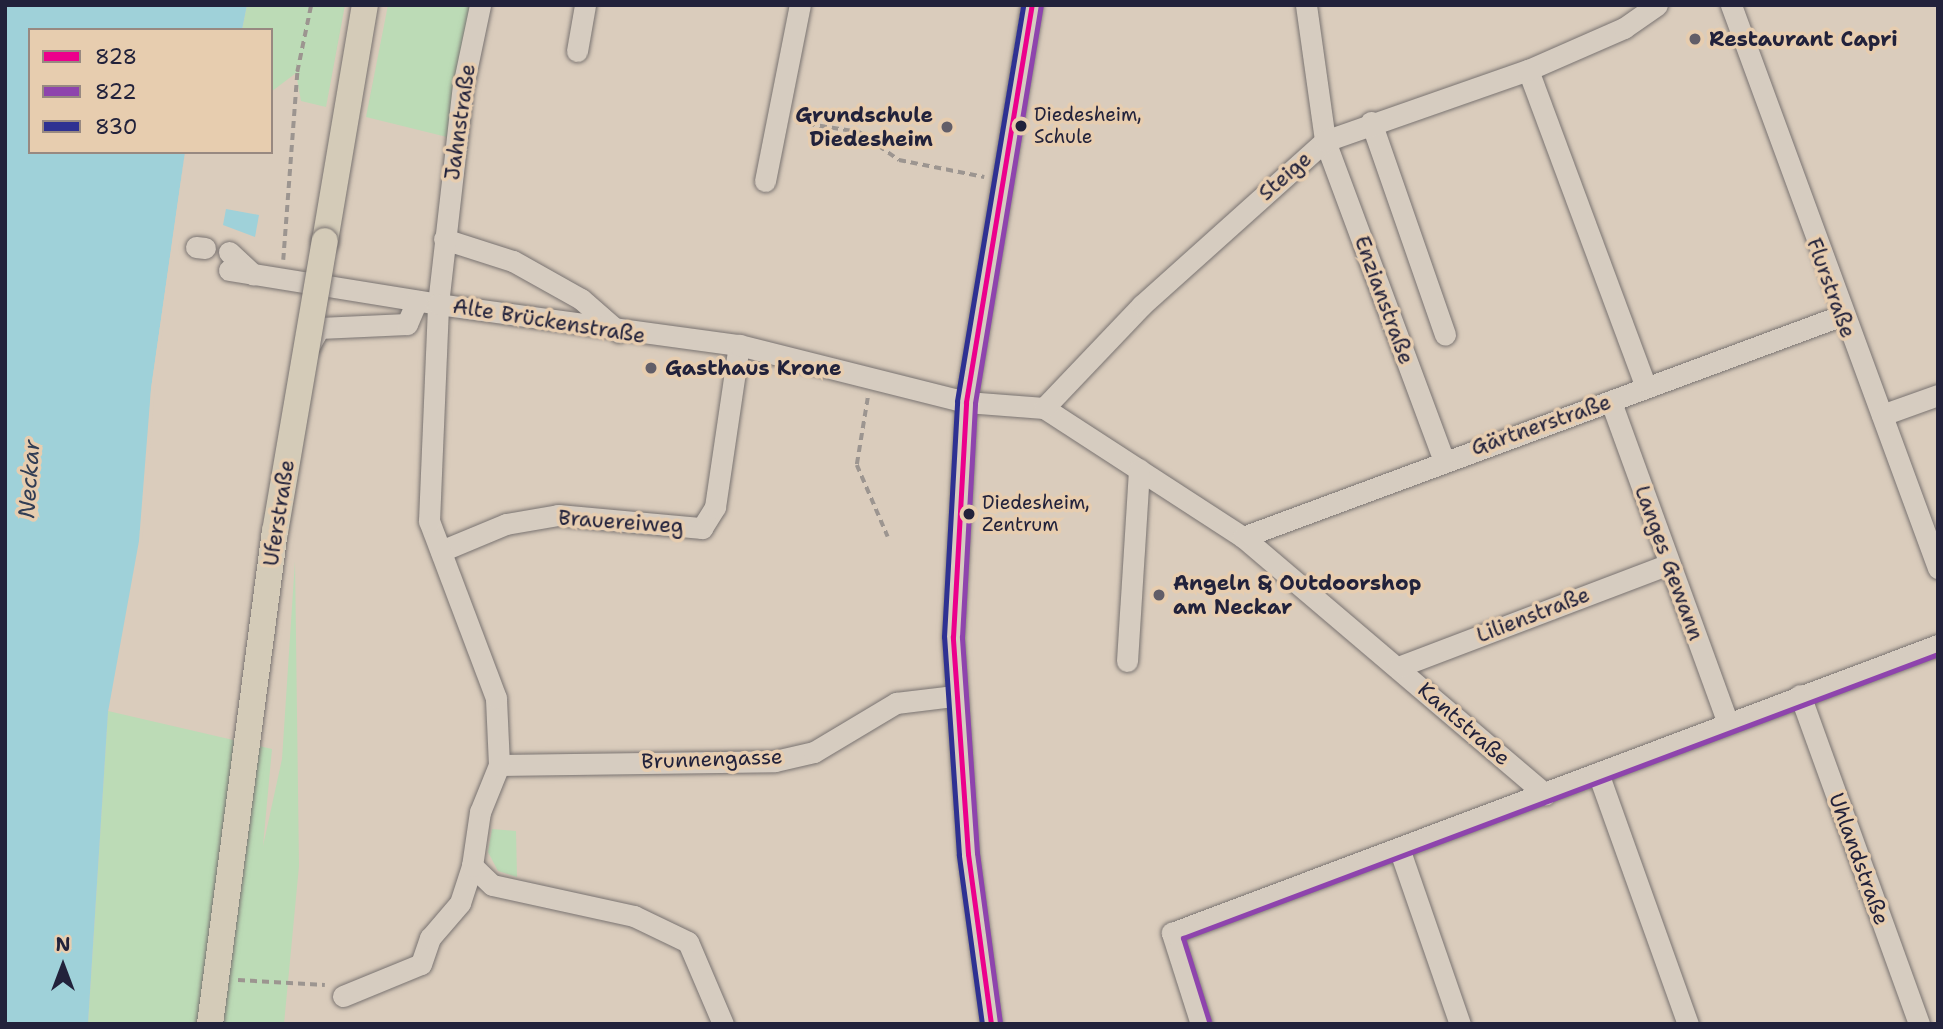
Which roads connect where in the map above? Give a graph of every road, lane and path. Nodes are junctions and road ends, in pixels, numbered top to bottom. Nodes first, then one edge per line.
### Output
1 (311, 5) edge
2 (365, 5) edge
3 (480, 5) edge
4 (585, 5) edge
5 (800, 5) edge
6 (1032, 5) edge
7 (1306, 5) edge
8 (1657, 5) edge
9 (1731, 5) edge
10 (577, 51) dead end
11 (1528, 70) junction
12 (777, 119) junction
13 (1371, 122) junction
14 (1325, 141) junction
15 (765, 181) dead end
16 (1003, 181) junction
17 (444, 239) junction
18 (229, 261) dead end
19 (282, 279) junction
20 (428, 303) junction
21 (1840, 316) junction
22 (619, 333) junction
23 (1445, 334) dead end
24 (738, 345) junction
25 (873, 379) junction
26 (1646, 387) junction
27 (1938, 394) edge
28 (966, 402) junction
29 (1611, 402) junction
30 (1044, 408) junction
31 (1882, 415) junction
32 (1443, 459) junction
33 (1139, 469) junction
34 (888, 537) dead end
35 (1243, 537) junction
36 (441, 551) junction
37 (1669, 564) junction
38 (1938, 568) edge
39 (1938, 645) edge
40 (1127, 661) dead end
41 (1398, 667) junction
42 (1800, 695) junction
43 (953, 696) junction
44 (1728, 723) junction
45 (499, 765) junction
46 (1598, 773) junction
47 (243, 780) dead end
48 (1545, 794) junction
49 (1400, 851) junction
50 (472, 866) junction
51 (220, 969) joint
52 (368, 986) junction
53 (343, 996) dead end
54 (212, 1024) edge
55 (723, 1024) edge
56 (991, 1024) edge
57 (1201, 1024) edge
58 (1460, 1024) edge
59 (1688, 1024) edge
60 (1919, 1024) edge

1 - 19 path
2 - 54 main road, Uferstraße, bridge
3 - 17 street, Jahnstraße
4 - 10 street
5 - 12 street
6 - 16 street
7 - 14 street, Enzianstraße
8 - 11 street, Steige
9 - 21 street, Flurstraße
11 - 13 street, Steige
11 - 26 street
12 - 15 street
12 - 16 path
13 - 14 street, Steige
13 - 23 street
14 - 30 street, Steige
14 - 32 street, Enzianstraße
16 - 28 street
17 - 20 street, Jahnstraße
17 - 22 street
18 - 19 street
19 - 20 street
20 - 22 street, Alte Brückenstraße
20 - 36 street, Alte Brückenstraße
20 - 47 street
21 - 26 street, Gärtnerstraße
21 - 31 street, Flurstraße
22 - 24 street, Alte Brückenstraße
24 - 25 street, Alte Brückenstraße
24 - 36 street, Brauereiweg
25 - 28 street, Alte Brückenstraße
25 - 34 path
26 - 29 street, Gärtnerstraße
27 - 31 street
28 - 30 street
28 - 43 street
29 - 32 street, Gärtnerstraße
29 - 37 street, Langes Gewann
30 - 33 street, Kantstraße
31 - 38 street, Flurstraße
32 - 35 street, Gärtnerstraße
33 - 35 street, Kantstraße
33 - 40 street
35 - 41 street, Kantstraße
36 - 45 street, Alte Brückenstraße
37 - 41 street, Lilienstraße
37 - 44 street, Langes Gewann
39 - 42 street
41 - 48 street, Kantstraße
42 - 44 street
42 - 60 street, Uhlandstraße
43 - 45 street, Brunnengasse
43 - 56 street
44 - 46 street
45 - 50 street, Alte Brückenstraße
46 - 48 street
46 - 59 street
48 - 49 street
49 - 57 street
49 - 58 street
50 - 52 street, Alte Brückenstraße
50 - 55 street
51 - 52 path
51 - 54 street
52 - 53 street, Alte Brückenstraße

